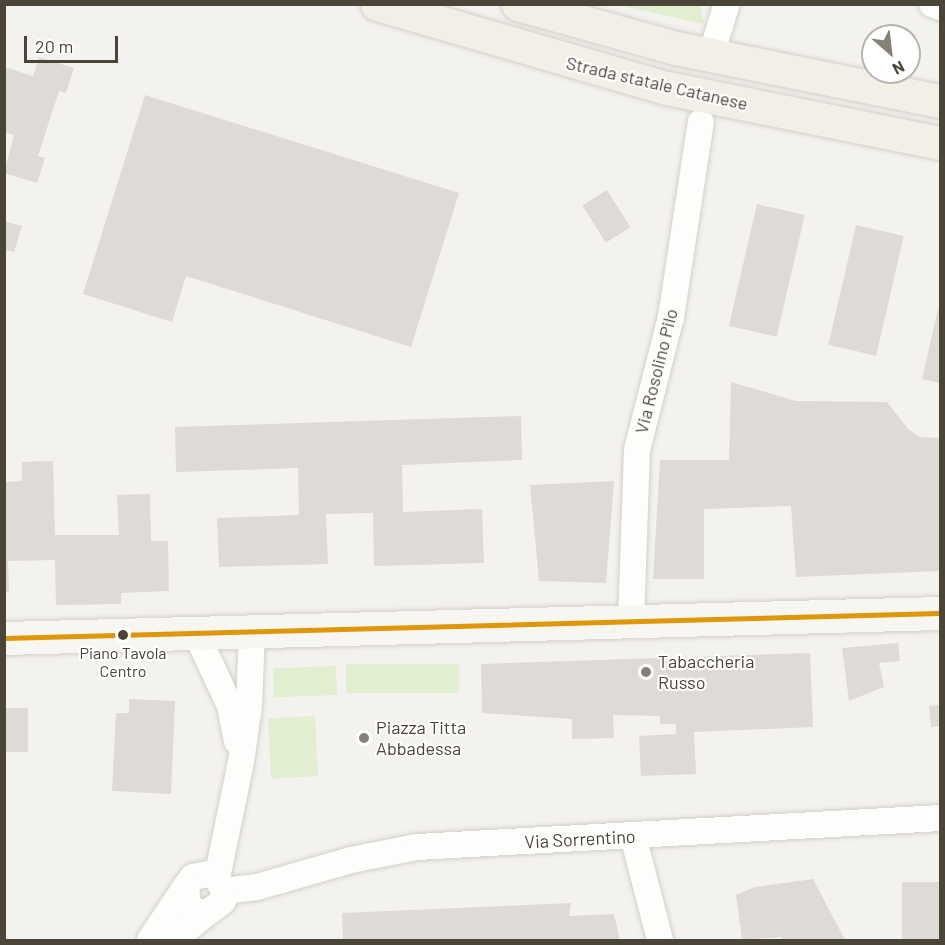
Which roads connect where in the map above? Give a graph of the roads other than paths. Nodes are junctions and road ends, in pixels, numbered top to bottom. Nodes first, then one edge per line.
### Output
1 (377, 4) edge
2 (518, 4) edge
3 (727, 4) edge
4 (932, 4) edge
5 (940, 7) edge
6 (716, 39) dead end
7 (940, 101) edge
8 (700, 122) dead end
9 (940, 143) edge
10 (940, 614) edge
11 (631, 622) junction
12 (252, 632) junction
13 (196, 633) junction
14 (4, 638) edge
15 (241, 762) junction
16 (940, 818) edge
17 (633, 836) junction
18 (205, 883) junction
19 (207, 913) junction
20 (150, 940) edge
21 (174, 940) edge
22 (660, 940) edge

1 - 9 main road, Strada statale Catanese
2 - 7 main road
3 - 6 street
4 - 5 street
8 - 11 street, Via Rosolino Pilo
10 - 11 street
11 - 12 street
12 - 13 street
12 - 15 street
13 - 14 street
13 - 15 street
15 - 18 street
16 - 17 street, Via Sorrentino
17 - 18 street, Via Sorrentino
17 - 22 street
18 - 19 street
18 - 19 street
18 - 20 street
19 - 21 street

